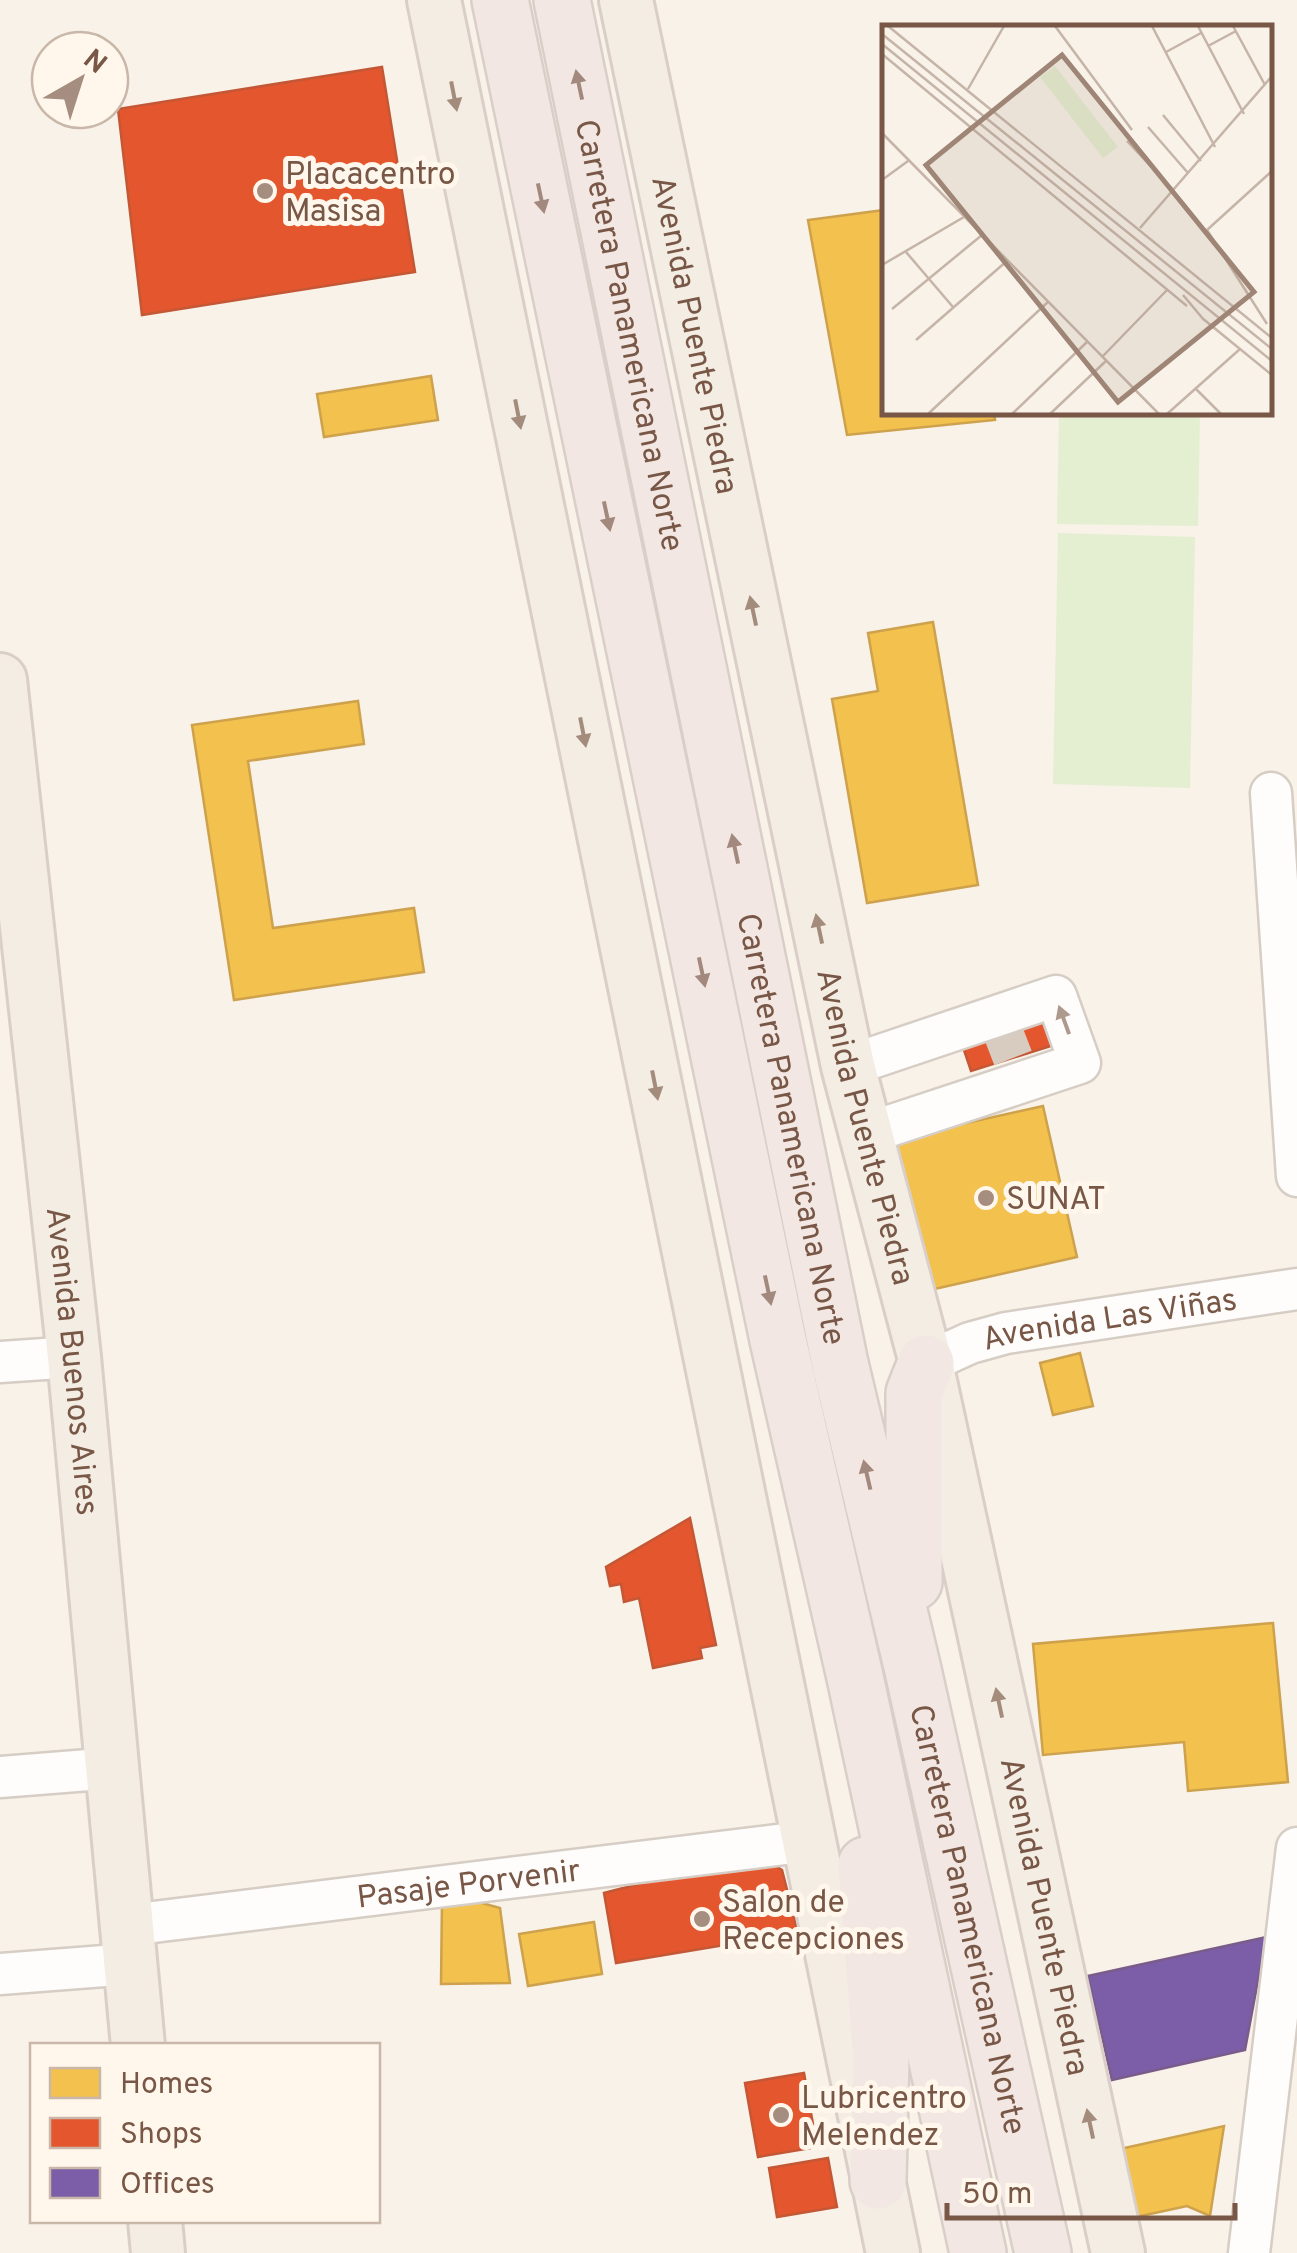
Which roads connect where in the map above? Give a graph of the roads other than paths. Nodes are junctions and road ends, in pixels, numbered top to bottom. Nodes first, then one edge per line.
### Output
1 (434, 0) edge
2 (500, 0) edge
3 (562, 0) edge
4 (626, 0) edge
5 (0, 680) edge
6 (1271, 793) dead end
7 (14, 928) edge
8 (848, 1066) junction
9 (865, 1134) junction
10 (1297, 1176) edge
11 (1297, 1289) edge
12 (74, 1357) junction
13 (0, 1362) edge
14 (926, 1363) junction
15 (913, 1670) junction
16 (855, 1678) junction
17 (114, 1768) junction
18 (0, 1777) edge
19 (809, 1842) junction
20 (1297, 1848) edge
21 (130, 1945) junction
22 (0, 1974) edge
23 (138, 2043) edge
24 (878, 2181) junction
25 (154, 2223) edge
26 (158, 2253) edge
27 (893, 2253) edge
28 (978, 2253) edge
29 (1043, 2253) edge
30 (1118, 2253) edge
31 (1250, 2253) edge

1 -> 19 main road
2 -> 16 highway, Carretera Panamericana Norte
15 -> 3 highway, Carretera Panamericana Norte
8 -> 4 main road, Avenida Puente Piedra
5 - 7 main road, Avenida Buenos Aires
6 - 10 street
7 - 12 main road, Avenida Buenos Aires
8 - 9 main road, Avenida Puente Piedra
9 -> 8 street
9 - 14 main road, Avenida Puente Piedra
11 - 14 street, Avenida Las Viñas
12 - 13 street
12 - 17 main road, Avenida Buenos Aires
14 - 15 highway
30 -> 14 main road, Avenida Puente Piedra
15 - 29 highway, Carretera Panamericana Norte
16 - 24 highway
16 - 28 highway, Carretera Panamericana Norte
17 - 18 street
17 - 21 main road, Avenida Buenos Aires
19 - 21 street, Pasaje Porvenir
19 - 24 main road
20 - 31 street
21 - 22 street, Pasaje Porvenir
21 - 23 main road, Avenida Buenos Aires
24 - 27 main road
25 - 26 main road

